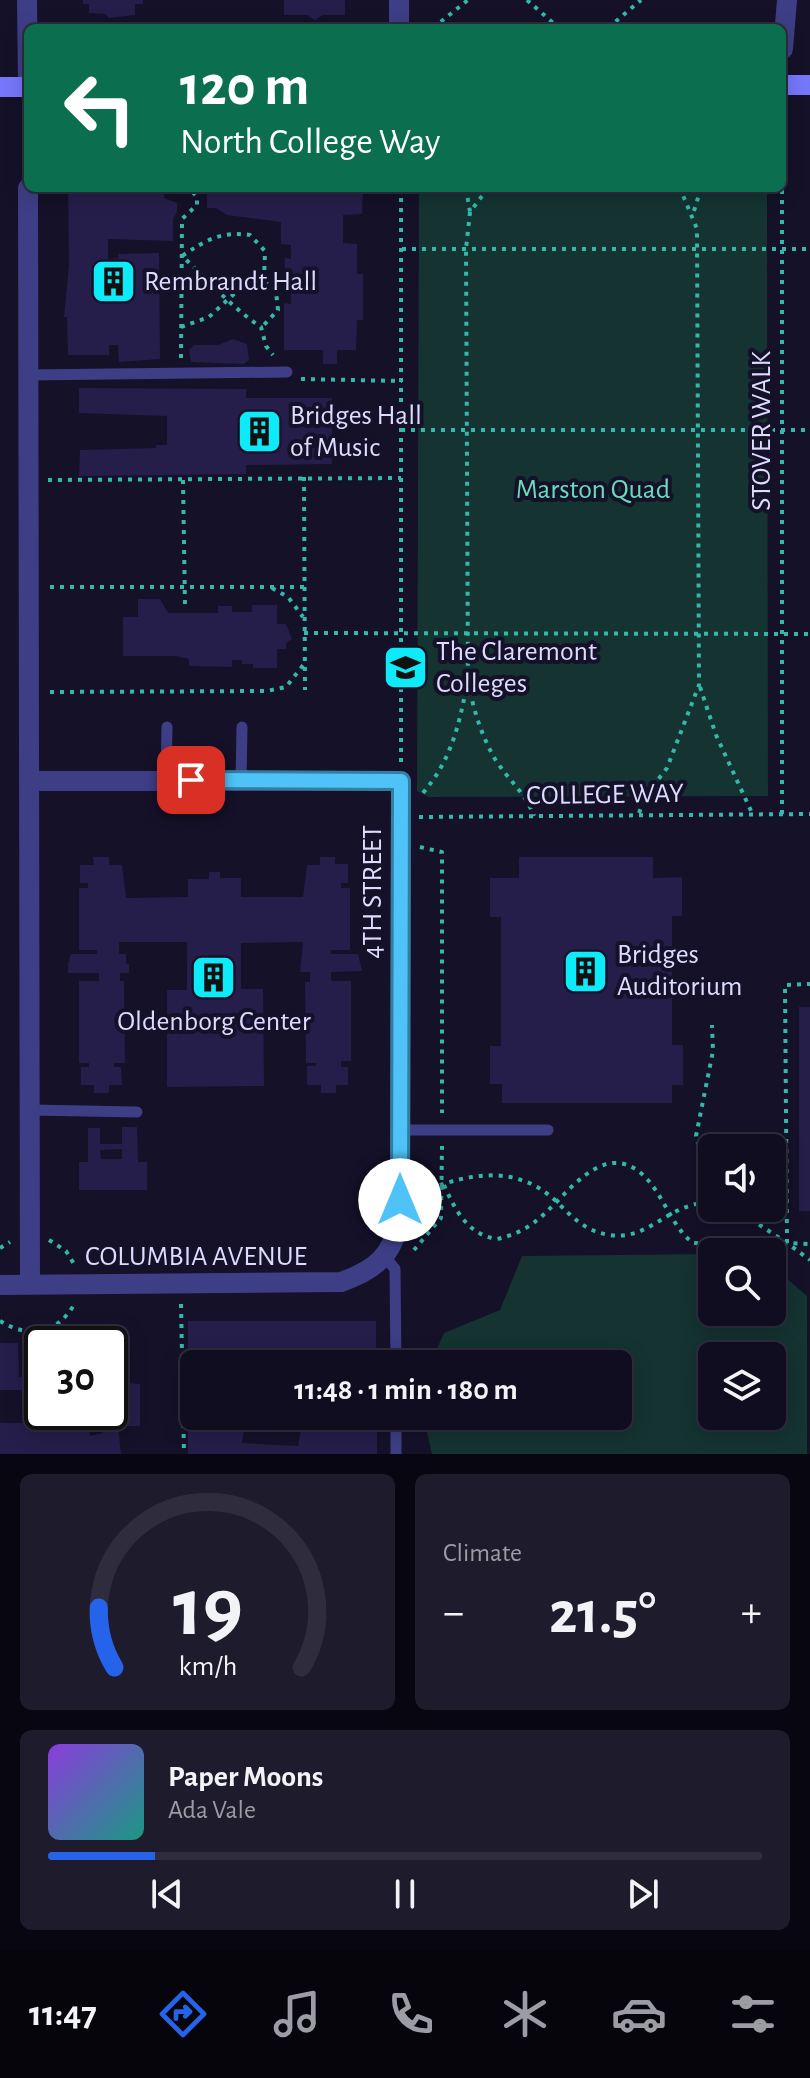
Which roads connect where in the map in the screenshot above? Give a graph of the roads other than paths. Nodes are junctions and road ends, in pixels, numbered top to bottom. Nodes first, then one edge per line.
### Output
1 (27, 0) edge
2 (399, 0) edge
3 (787, 0) edge
4 (27, 24) edge
5 (399, 24) edge
6 (785, 24) edge
7 (24, 85) edge
8 (786, 85) edge
9 (810, 85) edge
10 (0, 87) edge
11 (28, 192) edge
12 (287, 372) road end
13 (28, 375) junction
14 (167, 727) dead end
15 (242, 727) dead end
16 (166, 780) junction
17 (31, 781) junction
18 (241, 781) junction
19 (32, 1110) junction
20 (137, 1112) dead end
21 (400, 1130) junction
22 (548, 1130) dead end
23 (390, 1263) junction
24 (0, 1285) edge
25 (30, 1285) junction
26 (395, 1350) edge
27 (396, 1430) edge
28 (396, 1454) edge

1 - 4 street
2 - 5 street
3 - 6 street
7 - 10 street
8 - 9 street
11 - 13 street
12 - 13 lane
13 - 17 street
14 - 16 lane
15 - 18 lane
16 - 17 street
16 - 18 street
17 - 19 street
18 - 21 street, 4TH STREET
19 - 20 lane
19 - 25 street
21 - 22 lane
21 - 23 street, 4TH STREET
23 - 25 street, COLUMBIA AVENUE
23 - 26 lane
24 - 25 street, COLUMBIA AVENUE
27 - 28 lane

